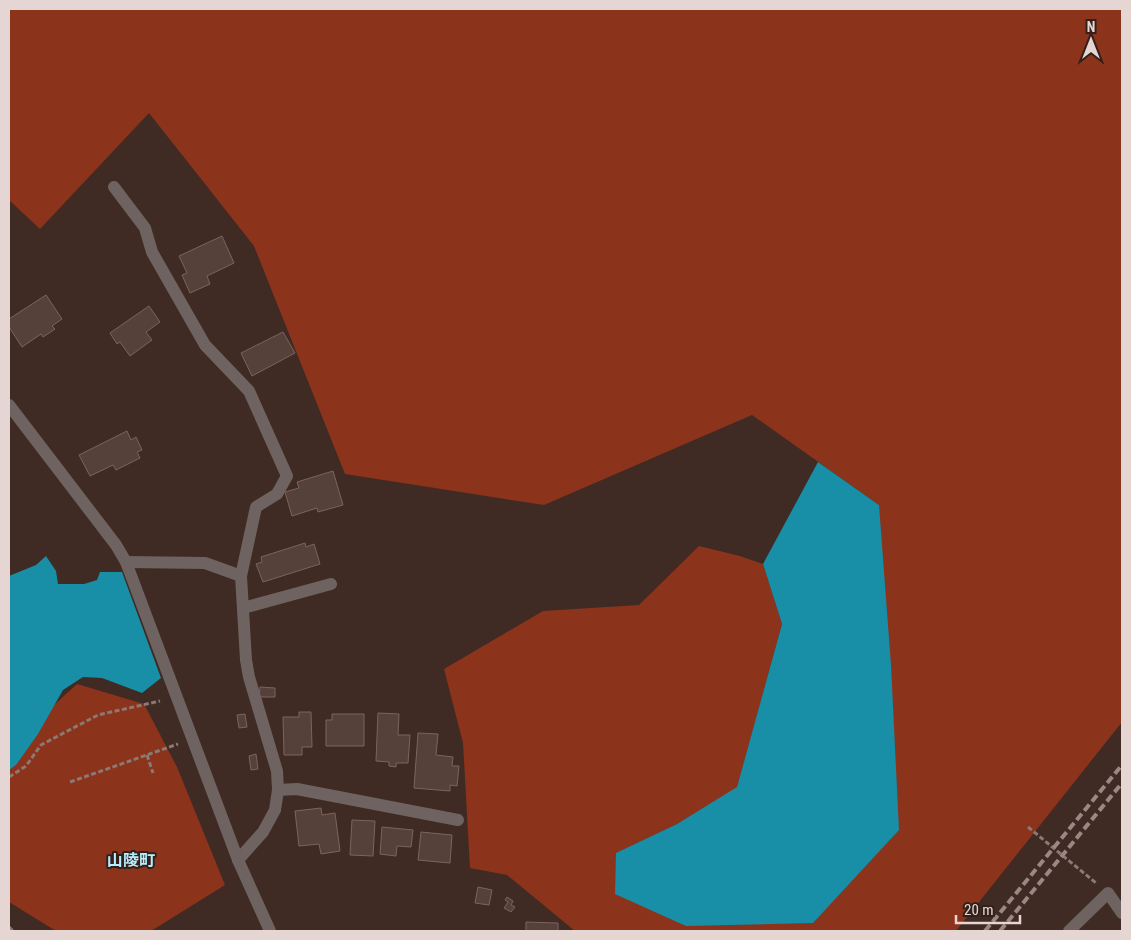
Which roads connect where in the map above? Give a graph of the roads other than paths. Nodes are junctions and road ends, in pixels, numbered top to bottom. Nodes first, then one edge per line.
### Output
1 (114, 187) dead end
2 (9, 405) edge
3 (126, 562) junction
4 (241, 576) junction
5 (331, 584) dead end
6 (243, 608) junction
7 (278, 790) junction
8 (458, 820) dead end
9 (238, 860) junction
10 (1122, 912) edge
11 (270, 931) edge
12 (1069, 931) edge

1 - 4 street
2 - 3 street
3 - 4 street
3 - 9 street
4 - 6 street
5 - 6 street
6 - 7 street
7 - 8 street
7 - 9 street
9 - 11 street
10 - 12 street

